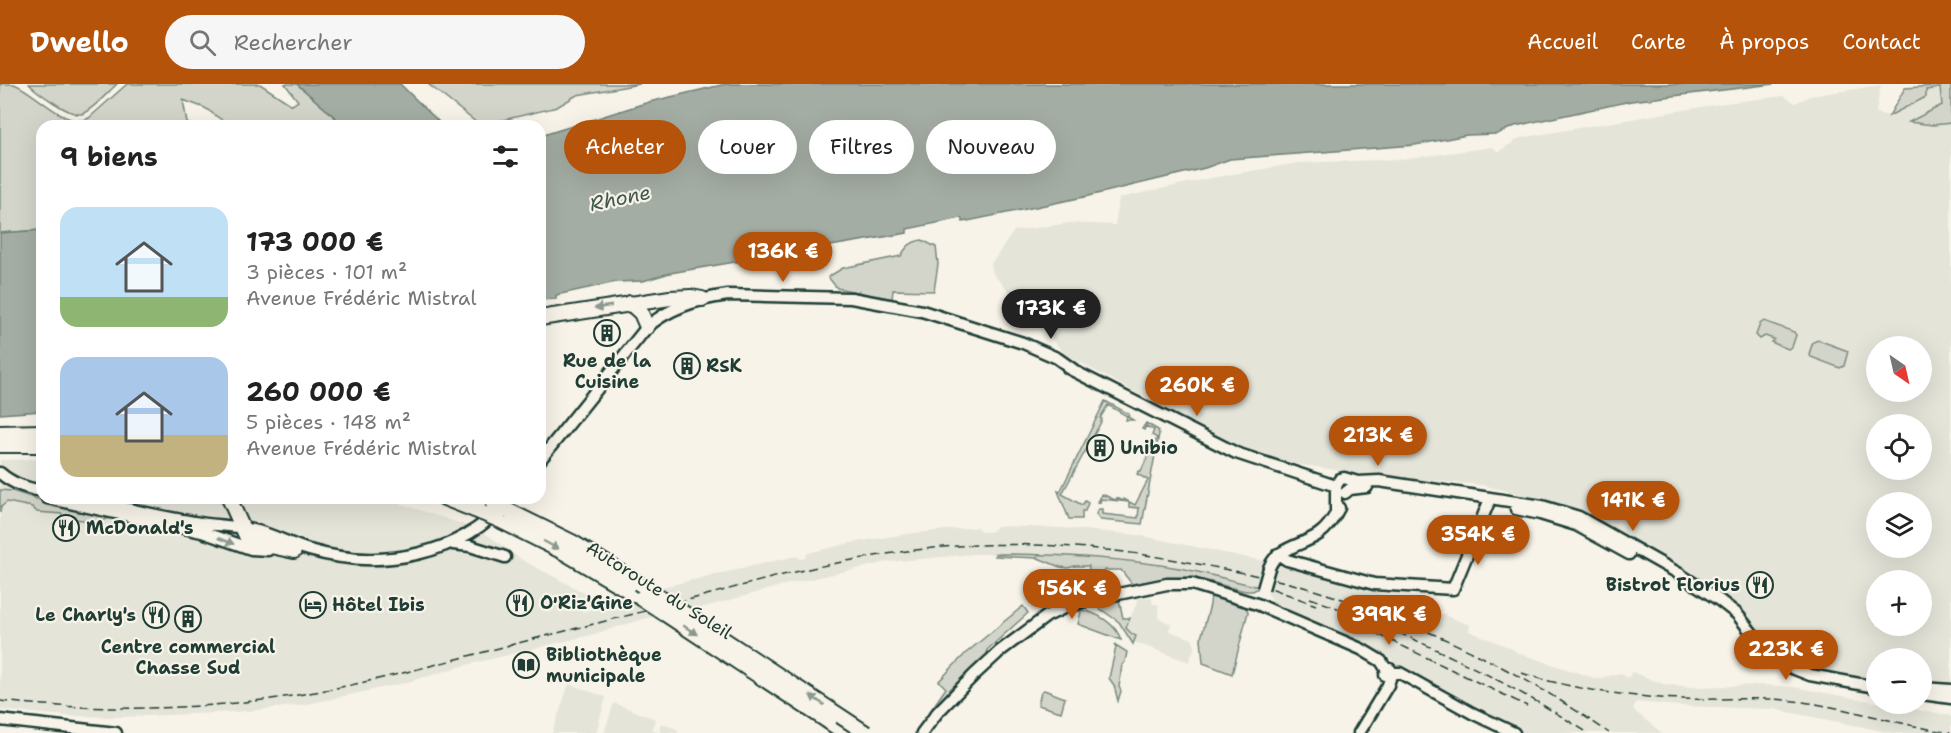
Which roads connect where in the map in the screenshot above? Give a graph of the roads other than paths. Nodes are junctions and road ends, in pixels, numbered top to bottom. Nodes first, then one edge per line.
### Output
1 (742, 296) junction
2 (702, 299) junction
3 (630, 303) junction
4 (546, 317) edge
5 (647, 327) junction
6 (632, 346) junction
7 (0, 433) edge
8 (36, 441) edge
9 (36, 442) edge
10 (0, 445) edge
11 (546, 453) edge
12 (0, 473) edge
13 (0, 480) edge
14 (1402, 485) junction
15 (0, 487) edge
16 (1343, 487) junction
17 (1384, 487) junction
18 (36, 490) edge
19 (36, 494) edge
20 (1493, 502) junction
21 (74, 504) edge
22 (106, 504) edge
23 (232, 504) edge
24 (485, 505) edge
25 (506, 510) edge
26 (247, 532) junction
27 (443, 546) junction
28 (310, 550) junction
29 (294, 551) junction
30 (1278, 554) junction
31 (505, 557) dead end
32 (1257, 604) junction
33 (1361, 649) junction
34 (1388, 673) junction
35 (1866, 684) edge
36 (1932, 689) edge
37 (1951, 690) edge
38 (1932, 695) edge
39 (1951, 698) edge
40 (0, 720) edge
41 (117, 733) edge
42 (845, 733) edge
43 (866, 733) edge
44 (922, 733) edge
45 (1359, 733) edge
46 (1514, 733) edge

1 - 2 main road
1 - 6 main road
1 - 16 main road
2 - 3 highway
2 - 5 main road
3 -> 4 highway
3 - 5 highway
5 - 6 main road
6 - 11 main road
7 - 8 highway
9 - 10 highway
12 - 13 main road
12 - 18 main road
14 - 16 main road
14 - 17 main road
14 - 20 main road
15 - 19 main road
16 - 17 main road
16 - 30 main road
17 - 20 main road
20 - 30 main road
20 - 35 main road
21 -> 29 main road
22 - 26 main road
23 - 26 highway
24 - 25 highway, Autoroute du Soleil, bridge
25 - 27 main road
25 -> 42 highway, Autoroute du Soleil, bridge
43 -> 25 highway, Autoroute du Soleil, bridge
26 - 28 main road
26 - 29 highway
27 - 28 main road
27 - 31 main road
28 - 29 main road
30 - 32 main road, bridge
32 - 33 main road
32 - 44 main road
33 - 34 main road
33 - 34 main road
34 - 45 main road
34 - 46 main road
36 - 37 main road
38 - 39 main road
40 - 41 main road

